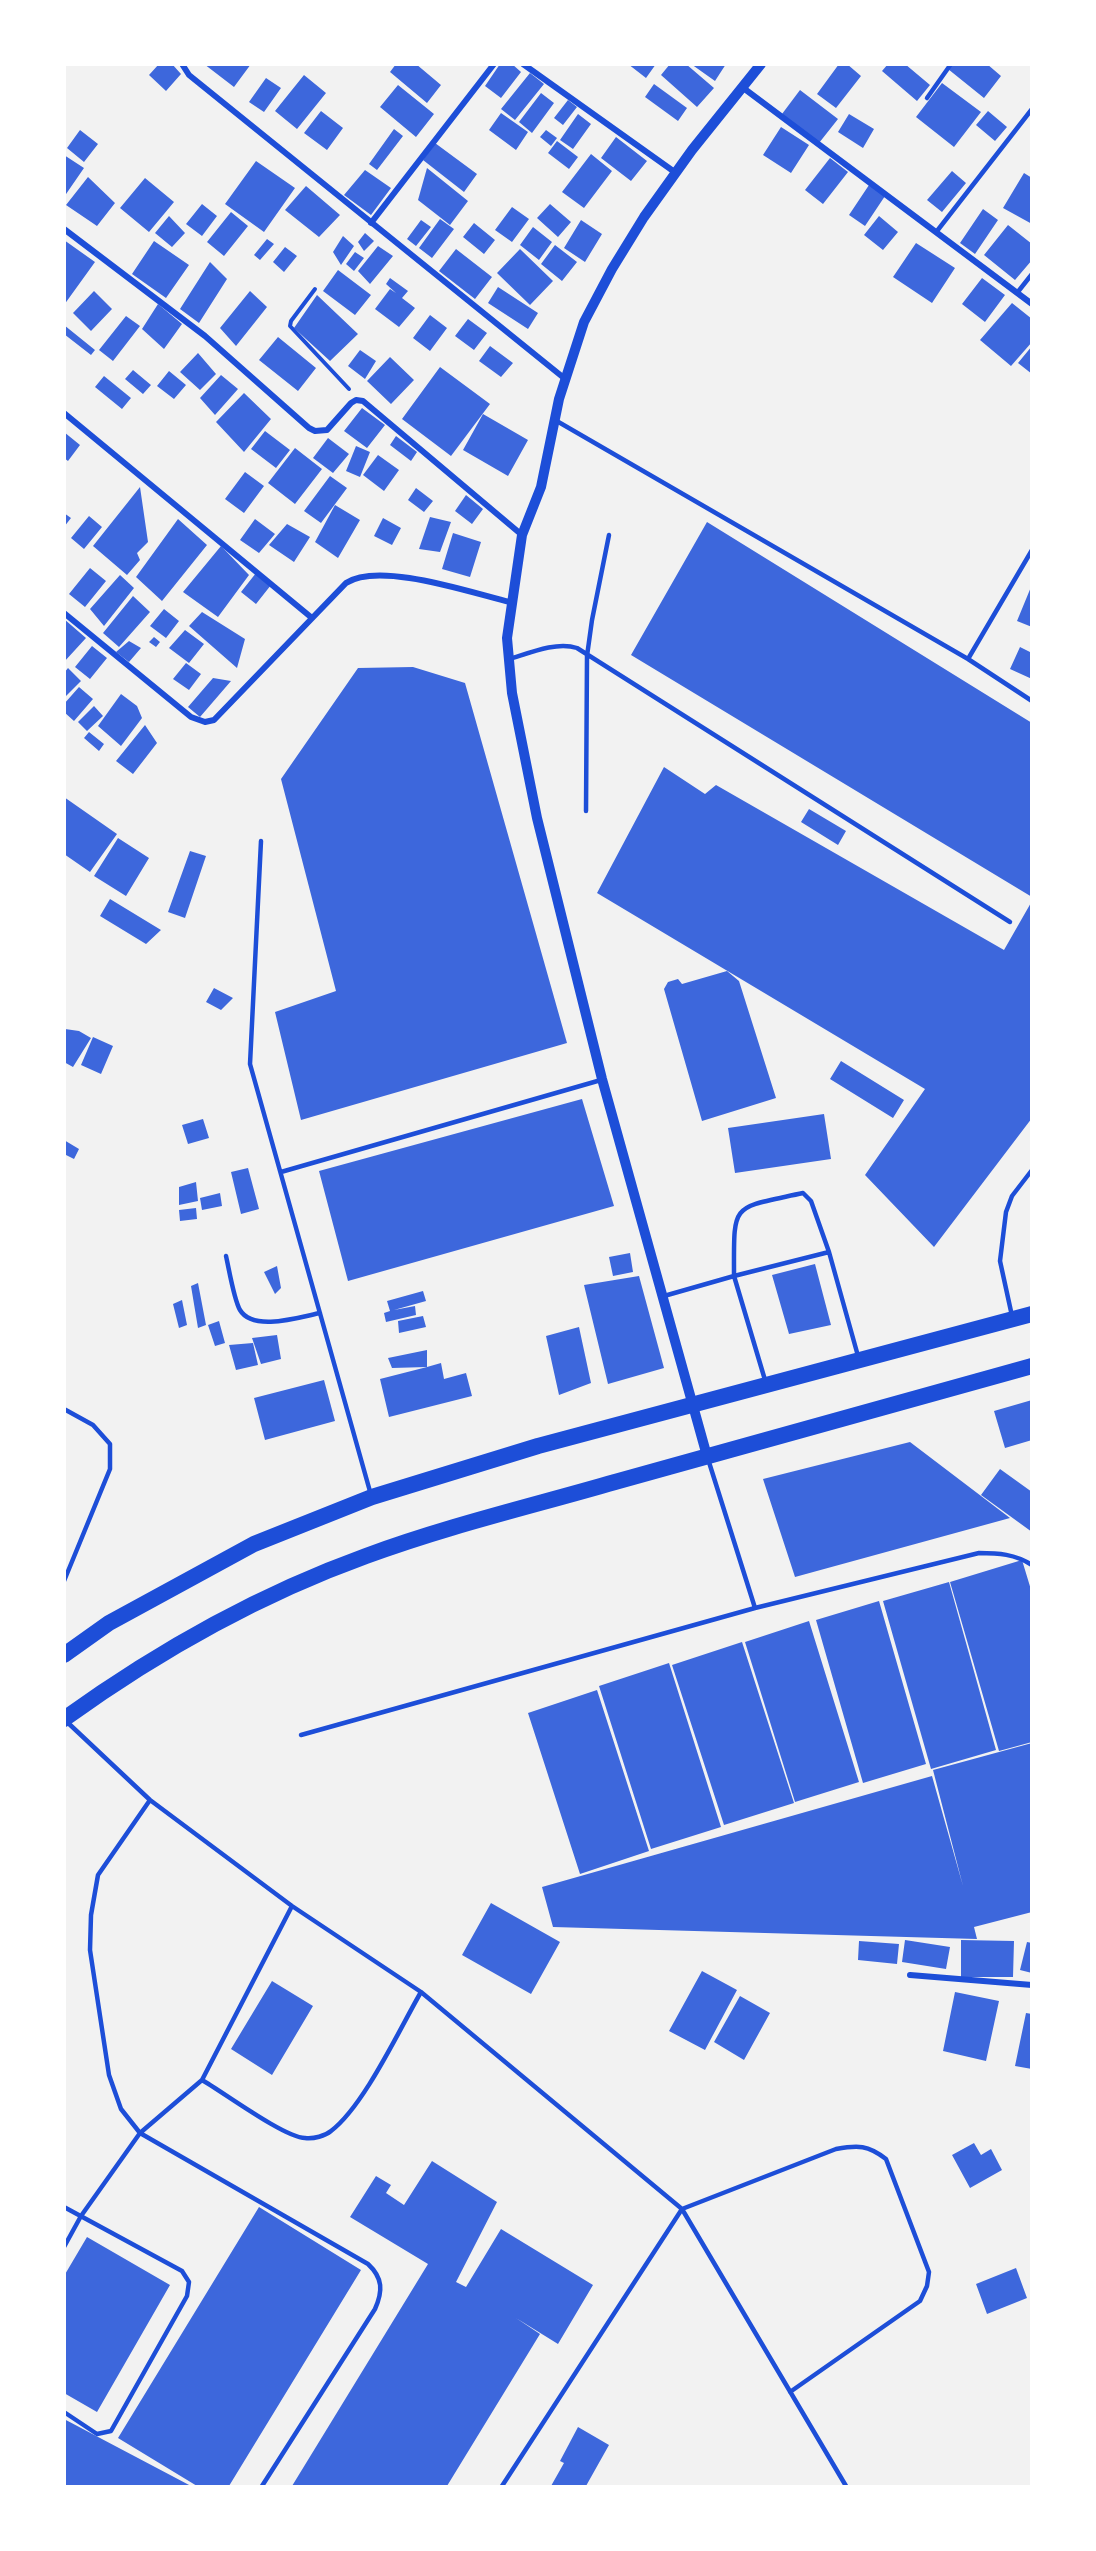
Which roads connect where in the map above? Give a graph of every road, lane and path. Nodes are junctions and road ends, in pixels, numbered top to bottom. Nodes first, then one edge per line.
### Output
1 (182, 64) edge
2 (494, 64) edge
3 (523, 64) edge
4 (761, 64) edge
5 (951, 64) edge
6 (742, 87) junction
7 (927, 98) dead end
8 (1032, 109) edge
9 (676, 173) junction
10 (371, 223) junction
11 (64, 229) edge
12 (937, 231) junction
13 (1032, 274) edge
14 (315, 289) dead end
15 (1017, 293) junction
16 (1032, 304) edge
17 (564, 378) junction
18 (360, 400) junction
19 (64, 413) edge
20 (555, 420) junction
21 (522, 535) junction
22 (609, 536) dead end
23 (1032, 550) edge
24 (510, 602) junction
25 (64, 613) edge
26 (312, 618) junction
27 (587, 656) junction
28 (968, 659) junction
29 (507, 660) junction
30 (1032, 701) edge
31 (586, 810) dead end
32 (261, 841) dead end
33 (1010, 922) dead end
34 (602, 1079) junction
35 (1032, 1170) edge
36 (281, 1172) junction
37 (829, 1252) junction
38 (226, 1256) dead end
39 (734, 1276) junction
40 (661, 1297) junction
41 (320, 1313) junction
42 (1032, 1314) edge
43 (1013, 1319) junction
44 (859, 1361) junction
45 (1032, 1366) edge
46 (767, 1386) junction
47 (693, 1405) junction
48 (64, 1409) edge
49 (707, 1456) junction
50 (372, 1497) junction
51 (1032, 1565) edge
52 (64, 1581) edge
53 (755, 1608) junction
54 (64, 1655) edge
55 (64, 1719) edge
56 (301, 1735) dead end
57 (150, 1800) junction
58 (292, 1906) junction
59 (910, 1975) dead end
60 (1032, 1985) edge
61 (421, 1992) junction
62 (202, 2080) junction
63 (140, 2133) junction
64 (64, 2207) edge
65 (682, 2209) junction
66 (81, 2216) junction
67 (64, 2247) edge
68 (790, 2392) junction
69 (64, 2412) edge
70 (262, 2487) edge
71 (502, 2487) edge
72 (846, 2487) edge

1 - 10 street
2 - 10 street
3 - 9 street
4 - 6 street
5 - 7 lane
6 - 9 street
6 - 12 street
8 - 12 lane
9 - 17 street
10 - 17 street
11 - 18 street
12 - 15 street
13 - 15 lane
14 - 18 path
15 - 16 street
17 - 20 street
18 - 21 street
19 - 26 street
20 - 21 street
20 - 28 lane
21 - 24 street
22 - 27 lane
23 - 28 lane
24 - 26 street
24 - 29 street
25 - 26 street
27 - 29 lane
27 - 31 lane
27 - 33 lane
28 - 30 lane
29 - 34 street
32 - 36 lane
34 - 36 lane
34 - 40 street
35 - 43 lane
36 - 41 lane
37 - 39 lane
37 - 39 lane
37 - 44 lane
38 - 41 lane
39 - 40 lane
39 - 46 lane
40 - 47 street
41 - 50 lane
42 - 43 highway
43 - 44 highway
44 - 46 highway
45 - 49 highway
46 - 47 highway
47 - 49 street
47 - 50 highway
48 - 52 lane
49 - 53 lane
49 - 55 highway
50 - 54 highway
51 - 53 lane
53 - 56 lane
55 - 57 lane
57 - 58 lane
57 - 63 lane
58 - 61 lane
58 - 62 lane
59 - 60 street
61 - 62 lane
61 - 65 lane
62 - 63 lane
63 - 66 lane
63 - 70 lane
64 - 66 lane
65 - 68 lane
65 - 68 lane
65 - 71 lane
66 - 67 lane
66 - 69 lane
68 - 72 lane

